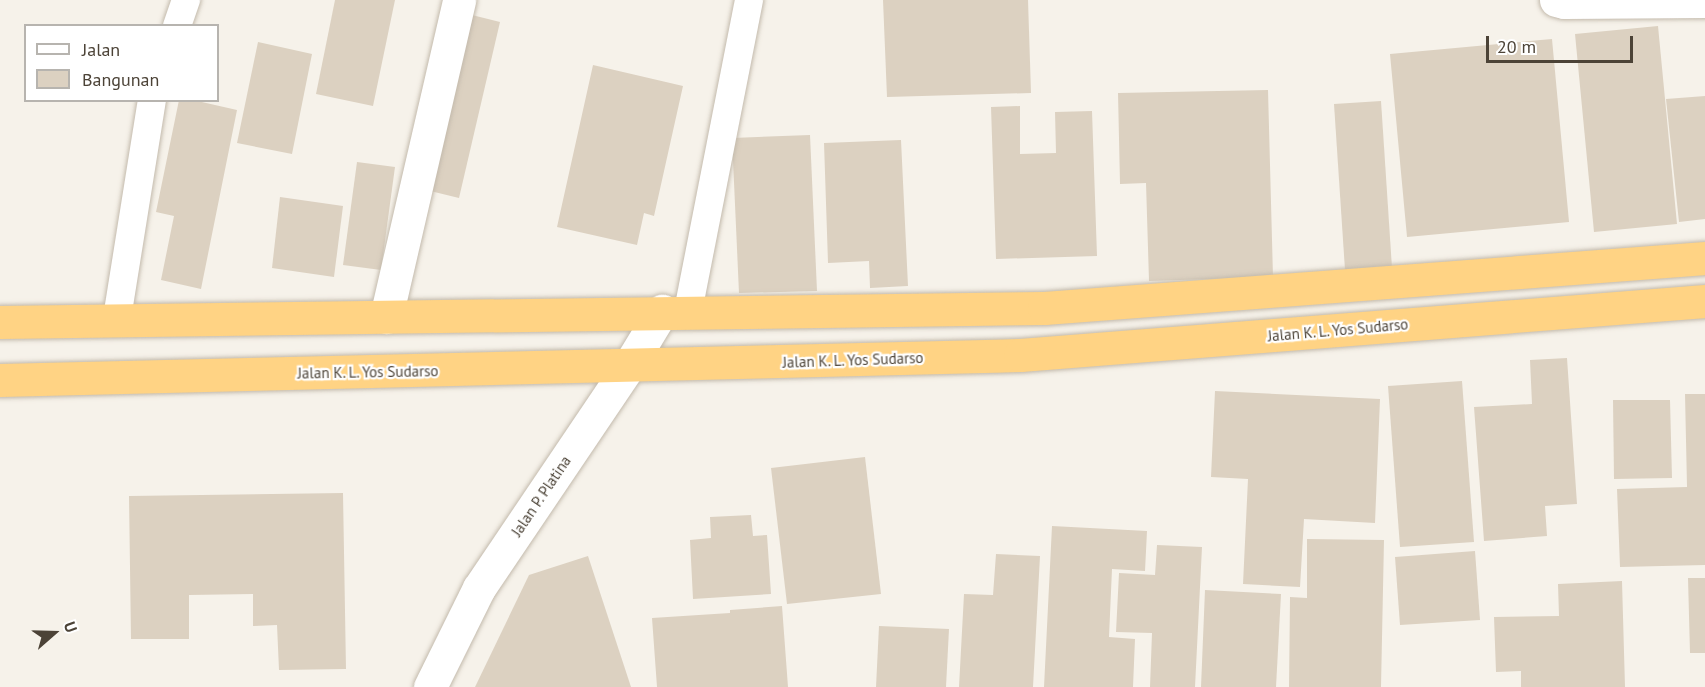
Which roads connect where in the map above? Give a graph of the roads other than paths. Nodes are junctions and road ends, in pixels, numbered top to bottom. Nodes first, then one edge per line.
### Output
1 (186, 0) edge
2 (459, 0) edge
3 (749, 0) edge
4 (1556, 0) edge
5 (1705, 1) edge
6 (178, 24) edge
7 (152, 102) edge
8 (1705, 258) edge
9 (1705, 301) edge
10 (675, 311) junction
11 (386, 317) junction
12 (117, 318) junction
13 (0, 322) edge
14 (628, 367) junction
15 (0, 380) edge
16 (430, 687) edge

1 - 6 lane
2 - 11 street
3 - 10 lane
4 - 5 street
7 - 12 lane
8 - 10 highway
9 - 14 highway, Jalan K. L. Yos Sudarso
10 - 11 highway
10 - 14 street, Jalan P. Platina
11 - 12 highway
12 - 13 highway
14 - 15 highway, Jalan K. L. Yos Sudarso
14 - 16 street, Jalan P. Platina

